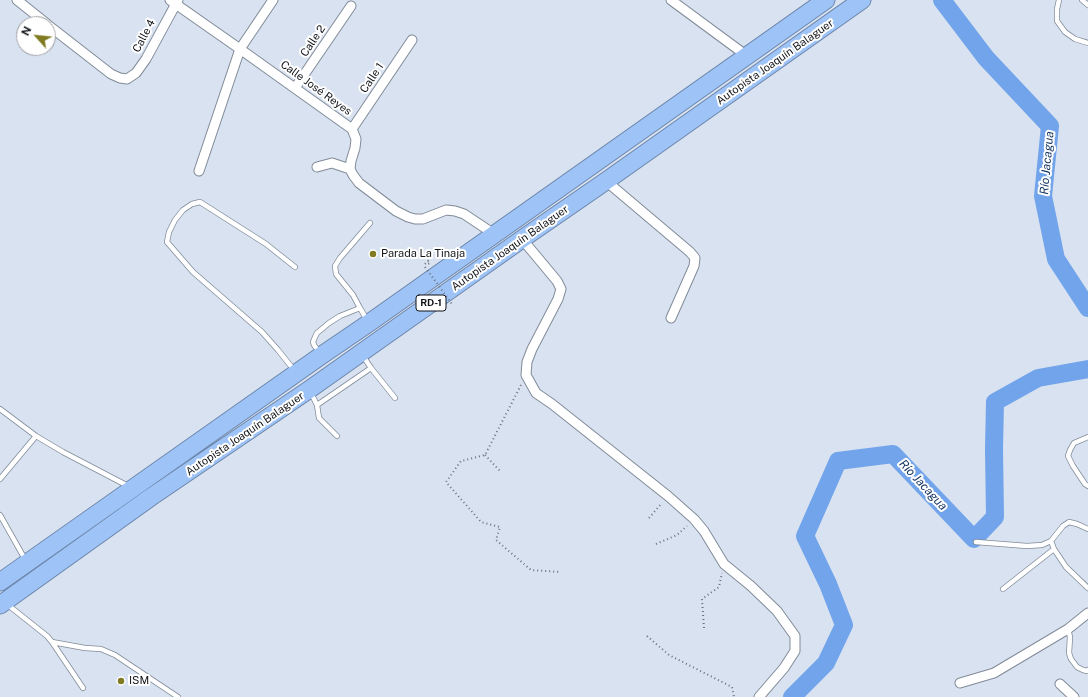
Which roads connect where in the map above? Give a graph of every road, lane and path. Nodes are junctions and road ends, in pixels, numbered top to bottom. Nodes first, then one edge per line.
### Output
1 (17, 0) edge
2 (273, 0) edge
3 (671, 0) edge
4 (826, 0) edge
5 (862, 0) edge
6 (1059, 0) edge
7 (1082, 0) edge
8 (174, 1) edge
9 (1088, 5) edge
10 (351, 6) dead end
11 (38, 16) edge
12 (56, 30) edge
13 (412, 40) dead end
14 (1088, 43) edge
15 (240, 48) junction
16 (747, 56) junction
17 (295, 88) junction
18 (352, 129) junction
19 (317, 167) dead end
20 (350, 169) junction
21 (199, 171) dead end
22 (606, 181) junction
23 (370, 222) dead end
24 (494, 234) junction
25 (522, 239) junction
26 (425, 265) dead end
27 (295, 267) dead end
28 (452, 304) dead end
29 (360, 308) junction
30 (671, 318) dead end
31 (369, 323) junction
32 (355, 344) junction
33 (322, 355) junction
34 (372, 368) junction
35 (296, 373) junction
36 (526, 375) junction
37 (310, 389) junction
38 (395, 398) dead end
39 (317, 405) junction
40 (0, 409) edge
41 (36, 436) junction
42 (337, 436) dead end
43 (1088, 437) edge
44 (485, 456) junction
45 (500, 471) dead end
46 (0, 479) edge
47 (1088, 486) edge
48 (133, 489) junction
49 (668, 496) junction
50 (0, 515) edge
51 (649, 518) dead end
52 (694, 519) junction
53 (1088, 528) edge
54 (1051, 541) junction
55 (976, 542) dead end
56 (656, 544) dead end
57 (1054, 549) junction
58 (27, 562) junction
59 (724, 564) junction
60 (559, 572) dead end
61 (0, 582) edge
62 (1088, 588) edge
63 (1003, 589) dead end
64 (2, 604) edge
65 (1088, 612) edge
66 (704, 628) dead end
67 (1068, 629) junction
68 (647, 636) dead end
69 (52, 642) junction
70 (1088, 670) edge
71 (960, 683) dead end
72 (1060, 684) dead end
73 (83, 688) dead end
74 (178, 697) edge
75 (734, 697) edge
76 (759, 697) edge
77 (1074, 697) edge

1 - 11 street
2 - 15 street
3 - 16 street
4 - 16 highway, Autopista Joaquín Balaguer / RD-1
5 - 22 highway, Autopista Joaquín Balaguer / RD-1
6 - 14 lane
7 - 9 lane
8 - 12 street, Calle 4
8 - 15 street, Calle José Reyes
10 - 17 street, Calle 2
13 - 18 street, Calle 1
15 - 17 street, Calle José Reyes
15 - 21 street
16 - 24 highway, Autopista Joaquín Balaguer / RD-1
17 - 18 street, Calle José Reyes
18 - 20 street, Calle José Reyes
19 - 20 street
20 - 24 street
22 - 25 highway, Autopista Joaquín Balaguer / RD-1
22 - 30 street
23 - 29 lane
24 - 31 highway, Autopista Joaquín Balaguer / RD-1
25 - 32 highway, Autopista Joaquín Balaguer / RD-1
25 - 36 street
26 - 28 path, bridge
27 - 35 lane
29 - 31 lane
29 - 33 lane
31 - 32 highway, Autopista Joaquín Balaguer / RD-1
32 - 33 highway, Autopista Joaquín Balaguer / RD-1
32 - 34 lane
32 - 37 highway, Autopista Joaquín Balaguer / RD-1
33 - 35 highway, Autopista Joaquín Balaguer / RD-1
34 - 38 lane
34 - 39 lane
35 - 48 highway, Autopista Joaquín Balaguer / RD-1
36 - 44 path
36 - 49 street
37 - 39 lane
37 - 64 highway, Autopista Joaquín Balaguer / RD-1
39 - 42 lane
40 - 41 lane
41 - 46 lane
41 - 48 lane
43 - 47 lane
44 - 45 path
44 - 60 path
48 - 58 highway, Autopista Joaquín Balaguer / RD-1
49 - 51 path
49 - 52 street
50 - 58 lane
52 - 56 path
52 - 59 street
53 - 54 lane
54 - 55 lane
54 - 57 lane
57 - 62 lane
57 - 63 lane
58 - 61 highway, Autopista Joaquín Balaguer / RD-1
59 - 66 path
59 - 76 street
64 - 69 lane
65 - 67 street
67 - 70 lane
67 - 71 street
68 - 75 path
69 - 73 lane
69 - 74 lane
72 - 77 street

